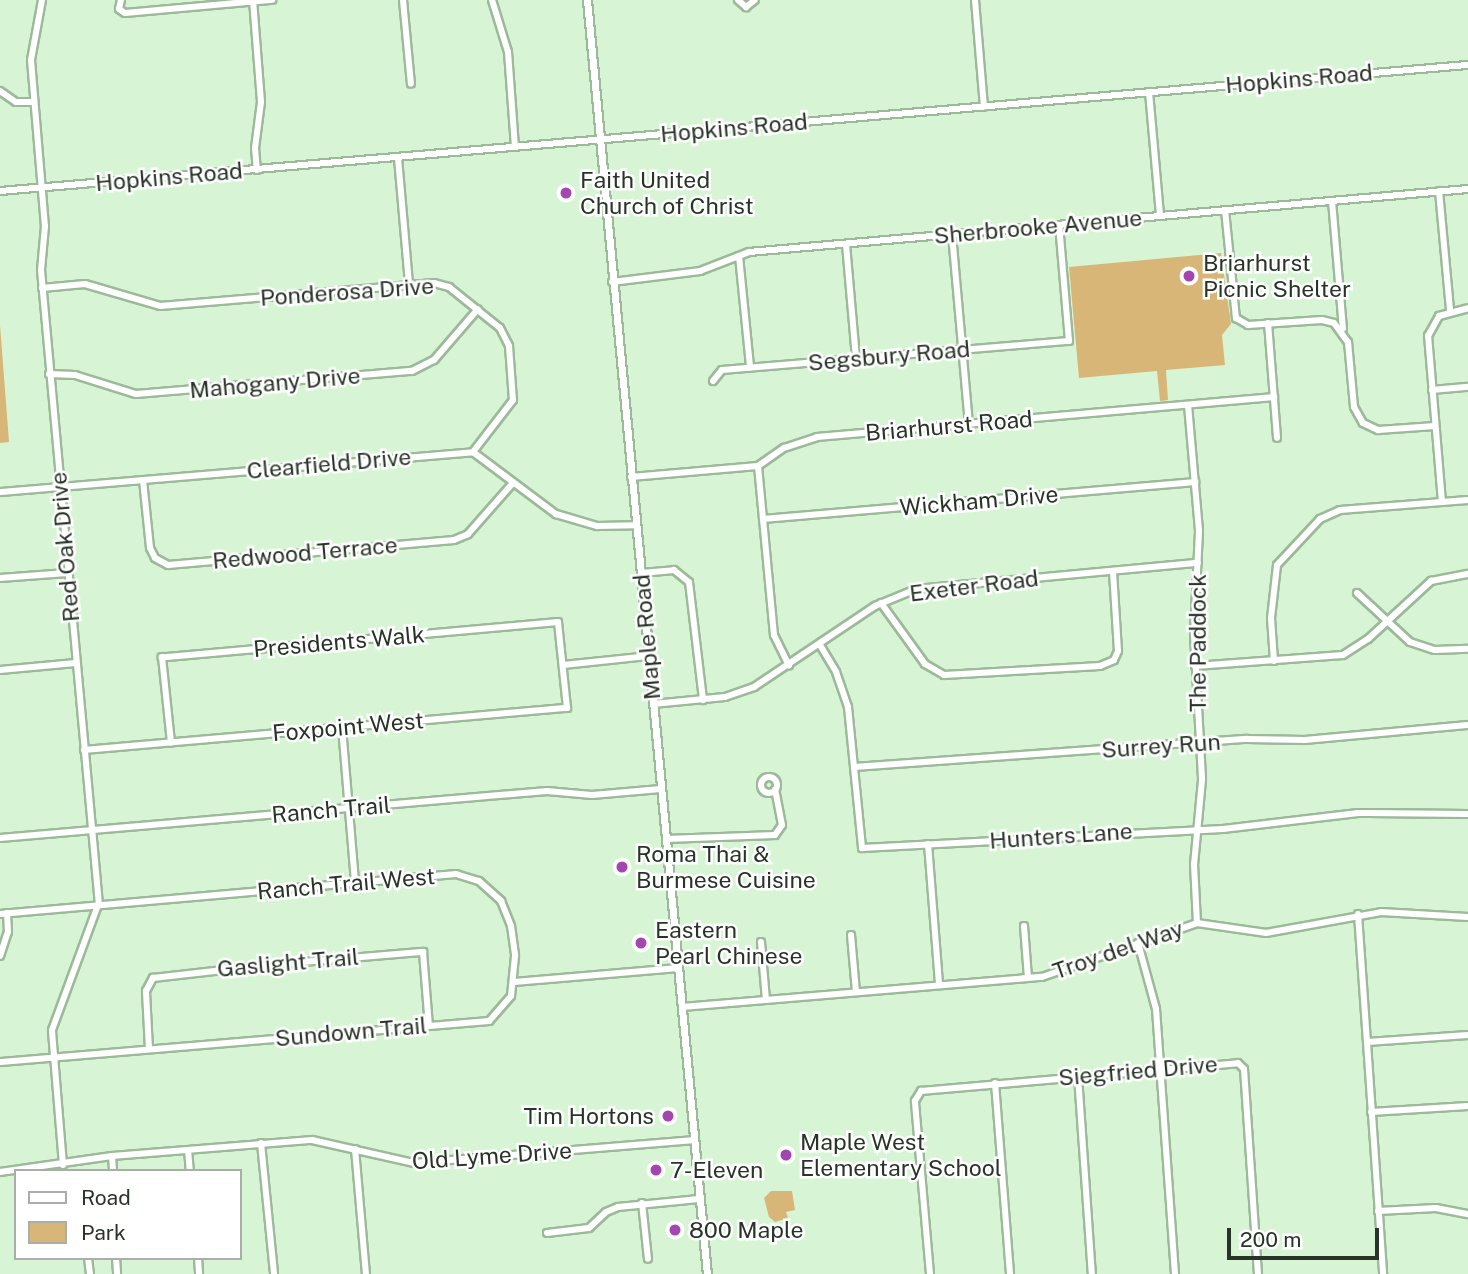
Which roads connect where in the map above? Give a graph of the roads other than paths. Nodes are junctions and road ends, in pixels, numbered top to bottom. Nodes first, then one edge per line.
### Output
1 (42, 0) edge
2 (121, 0) edge
3 (272, 0) edge
4 (403, 0) edge
5 (492, 0) edge
6 (587, 0) edge
7 (738, 0) edge
8 (755, 0) edge
9 (975, 0) edge
10 (253, 1) edge
11 (1468, 65) edge
12 (411, 85) dead end
13 (0, 91) edge
14 (1149, 92) junction
15 (32, 102) junction
16 (984, 107) junction
17 (598, 140) junction
18 (516, 147) junction
19 (398, 158) junction
20 (257, 170) junction
21 (41, 188) junction
22 (1468, 189) edge
23 (0, 191) edge
24 (1439, 191) junction
25 (1332, 201) junction
26 (1225, 210) junction
27 (1160, 215) junction
28 (1059, 225) junction
29 (952, 234) junction
30 (846, 244) junction
31 (739, 256) junction
32 (612, 282) junction
33 (409, 285) junction
34 (42, 288) junction
35 (1468, 308) edge
36 (478, 309) junction
37 (1450, 310) junction
38 (1268, 323) junction
39 (1343, 331) junction
40 (962, 350) junction
41 (856, 359) junction
42 (750, 368) junction
43 (50, 374) junction
44 (713, 381) dead end
45 (1468, 387) edge
46 (1432, 390) junction
47 (1274, 397) junction
48 (1188, 405) junction
49 (969, 424) junction
50 (1435, 426) junction
51 (1277, 438) dead end
52 (473, 452) junction
53 (758, 466) junction
54 (631, 478) junction
55 (143, 480) junction
56 (1195, 482) junction
57 (512, 484) junction
58 (59, 488) junction
59 (0, 492) edge
60 (1468, 500) edge
61 (1442, 502) junction
62 (763, 519) junction
63 (636, 524) junction
64 (1198, 563) junction
65 (1113, 571) junction
66 (66, 573) junction
67 (640, 573) junction
68 (1468, 574) edge
69 (0, 579) edge
70 (1357, 593) dead end
71 (881, 603) junction
72 (1385, 622) junction
73 (820, 645) junction
74 (1468, 649) edge
75 (648, 656) junction
76 (1274, 661) junction
77 (76, 663) junction
78 (563, 665) junction
79 (789, 666) junction
80 (1195, 666) junction
81 (0, 670) edge
82 (702, 700) junction
83 (653, 704) junction
84 (1468, 725) edge
85 (342, 727) junction
86 (1199, 742) junction
87 (171, 743) junction
88 (84, 750) junction
89 (854, 767) junction
90 (661, 789) junction
91 (775, 790) dead end
92 (349, 808) junction
93 (1468, 814) edge
94 (92, 830) junction
95 (1197, 830) junction
96 (0, 838) edge
97 (666, 839) junction
98 (928, 844) junction
99 (355, 883) junction
100 (98, 905) junction
101 (4, 913) edge
102 (1358, 914) junction
103 (1468, 917) edge
104 (1197, 923) junction
105 (1024, 926) dead end
106 (851, 935) dead end
107 (761, 942) dead end
108 (1138, 943) junction
109 (0, 956) edge
110 (678, 968) junction
111 (1028, 978) junction
112 (514, 982) junction
113 (939, 985) junction
114 (856, 992) junction
115 (766, 1000) junction
116 (682, 1007) junction
117 (429, 1026) junction
118 (1468, 1035) edge
119 (1367, 1042) junction
120 (149, 1049) junction
121 (52, 1058) junction
122 (0, 1062) edge
123 (1161, 1070) junction
124 (1077, 1076) junction
125 (995, 1083) junction
126 (1468, 1106) edge
127 (1371, 1112) junction
128 (695, 1140) junction
129 (261, 1143) junction
130 (355, 1149) junction
131 (188, 1150) junction
132 (112, 1156) junction
133 (63, 1165) junction
134 (27, 1169) edge
135 (113, 1169) edge
136 (190, 1169) edge
137 (699, 1199) junction
138 (642, 1203) junction
139 (1378, 1212) junction
140 (1468, 1214) edge
141 (547, 1233) dead end
142 (648, 1259) dead end
143 (274, 1274) edge
144 (366, 1274) edge
145 (706, 1274) edge
146 (930, 1274) edge
147 (1010, 1274) edge
148 (1092, 1274) edge
149 (1175, 1274) edge
150 (1258, 1274) edge
151 (1383, 1274) edge

1 - 15 street, Red Oak Drive
2 - 10 street
3 - 10 street
4 - 12 street
5 - 18 street
6 - 17 main road, Maple Road
7 - 8 street
9 - 16 street
10 - 20 street
11 - 14 street, Hopkins Road
13 - 15 street
14 - 16 street, Hopkins Road
14 - 27 street
15 - 21 street, Red Oak Drive
16 - 17 street, Hopkins Road
17 - 18 street, Hopkins Road
17 - 32 main road, Maple Road
18 - 19 street, Hopkins Road
19 - 20 street, Hopkins Road
19 - 33 street
20 - 21 street, Hopkins Road
21 - 23 street, Hopkins Road
21 - 34 street, Red Oak Drive
22 - 24 street, Sherbrooke Avenue
24 - 25 street, Sherbrooke Avenue
24 - 37 street
25 - 26 street, Sherbrooke Avenue
25 - 39 street
26 - 27 street, Sherbrooke Avenue
26 - 38 street
27 - 28 street, Sherbrooke Avenue
28 - 29 street, Sherbrooke Avenue
28 - 40 street, Segsbury Road
29 - 30 street, Sherbrooke Avenue
29 - 40 street
30 - 31 street, Sherbrooke Avenue
30 - 41 street
31 - 32 street, Sherbrooke Avenue
31 - 42 street
32 - 54 main road, Maple Road
33 - 34 street, Ponderosa Drive
33 - 36 street, Ponderosa Drive
34 - 43 street, Red Oak Drive
35 - 37 street
36 - 43 street, Mahogany Drive
36 - 52 street, Ponderosa Drive
37 - 46 street
38 - 39 street
38 - 47 street
39 - 50 street
40 - 41 street, Segsbury Road
40 - 49 street
41 - 42 street, Segsbury Road
42 - 44 street, Segsbury Road
43 - 58 street, Red Oak Drive
45 - 46 street
46 - 50 street
47 - 48 street, Briarhurst Road
47 - 51 street
48 - 49 street, Briarhurst Road
48 - 56 street, The Paddock
49 - 53 street, Briarhurst Road
50 - 61 street
52 - 55 street, Clearfield Drive
52 - 57 street
53 - 54 street, Briarhurst Road
53 - 62 street
54 - 63 main road, Maple Road
55 - 57 street, Redwood Terrace
55 - 58 street, Clearfield Drive
56 - 62 street, Wickham Drive
56 - 64 street, The Paddock
57 - 63 street
58 - 59 street, Clearfield Drive
58 - 66 street, Red Oak Drive
60 - 61 street
61 - 76 street
62 - 79 street
63 - 67 main road, Maple Road
64 - 65 street, Exeter Road
64 - 80 street, The Paddock
65 - 71 street, Exeter Road
65 - 71 street
66 - 69 street
66 - 77 street, Red Oak Drive
67 - 75 main road, Maple Road
67 - 82 street
68 - 72 street
70 - 72 street
71 - 73 street, Exeter Road
72 - 74 street
72 - 76 street
73 - 79 street, Exeter Road
73 - 89 street, Hunters Lane
75 - 78 street
75 - 83 main road, Maple Road
76 - 80 street
77 - 81 street
77 - 88 street, Red Oak Drive
78 - 85 street, Foxpoint West
78 - 87 street, Presidents Walk
79 - 82 street, Exeter Road
80 - 86 street, The Paddock
82 - 83 street, Exeter Road
83 - 90 main road, Maple Road
84 - 86 street, Surrey Run
85 - 87 street, Foxpoint West
85 - 92 street
86 - 89 street, Surrey Run
86 - 95 street, The Paddock
87 - 88 street, Foxpoint West
88 - 94 street, Red Oak Drive
89 - 98 street, Hunters Lane
90 - 92 street, Ranch Trail
90 - 97 main road, Maple Road
91 - 97 street
92 - 94 street, Ranch Trail
92 - 99 street
93 - 95 street, Hunters Lane
94 - 96 street, Ranch Trail
94 - 100 street, Red Oak Drive
95 - 98 street, Hunters Lane
95 - 104 street, The Paddock
97 - 110 main road, Maple Road
98 - 113 street
99 - 100 street, Ranch Trail West
99 - 112 street, Ranch Trail West
100 - 101 street, Ranch Trail West
100 - 121 street, Red Oak Drive
101 - 109 street
102 - 103 street, Troy del Way
102 - 104 street, Troy del Way
102 - 119 street
104 - 108 street, Troy del Way
105 - 111 street
106 - 114 street
107 - 115 street
108 - 111 street, Troy del Way
108 - 123 street
110 - 112 street
110 - 116 main road, Maple Road
111 - 113 street, Troy del Way
112 - 117 street, Sundown Trail
113 - 114 street, Troy del Way
114 - 115 street, Troy del Way
115 - 116 street, Troy del Way
116 - 128 main road, Maple Road
117 - 120 street, Sundown Trail
117 - 120 street, Gaslight Trail
118 - 119 street
119 - 127 street
120 - 121 street, Sundown Trail
121 - 122 street, Sundown Trail
121 - 133 street, Red Oak Drive
123 - 124 street, Siegfried Drive
123 - 149 street
123 - 150 street, Siegfried Drive
124 - 125 street, Siegfried Drive
124 - 148 street
125 - 146 street, Siegfried Drive
125 - 147 street
126 - 127 street
127 - 139 street
128 - 130 street, Old Lyme Drive
128 - 137 main road, Maple Road
129 - 130 street, Old Lyme Drive
129 - 131 street, Old Lyme Drive
129 - 143 street
130 - 144 street
131 - 132 street, Old Lyme Drive
131 - 136 street
132 - 133 street, Old Lyme Drive
132 - 135 street
133 - 134 street, Old Lyme Drive
137 - 138 street
137 - 145 main road, Maple Road
138 - 141 street
138 - 142 street
139 - 140 street
139 - 151 street

